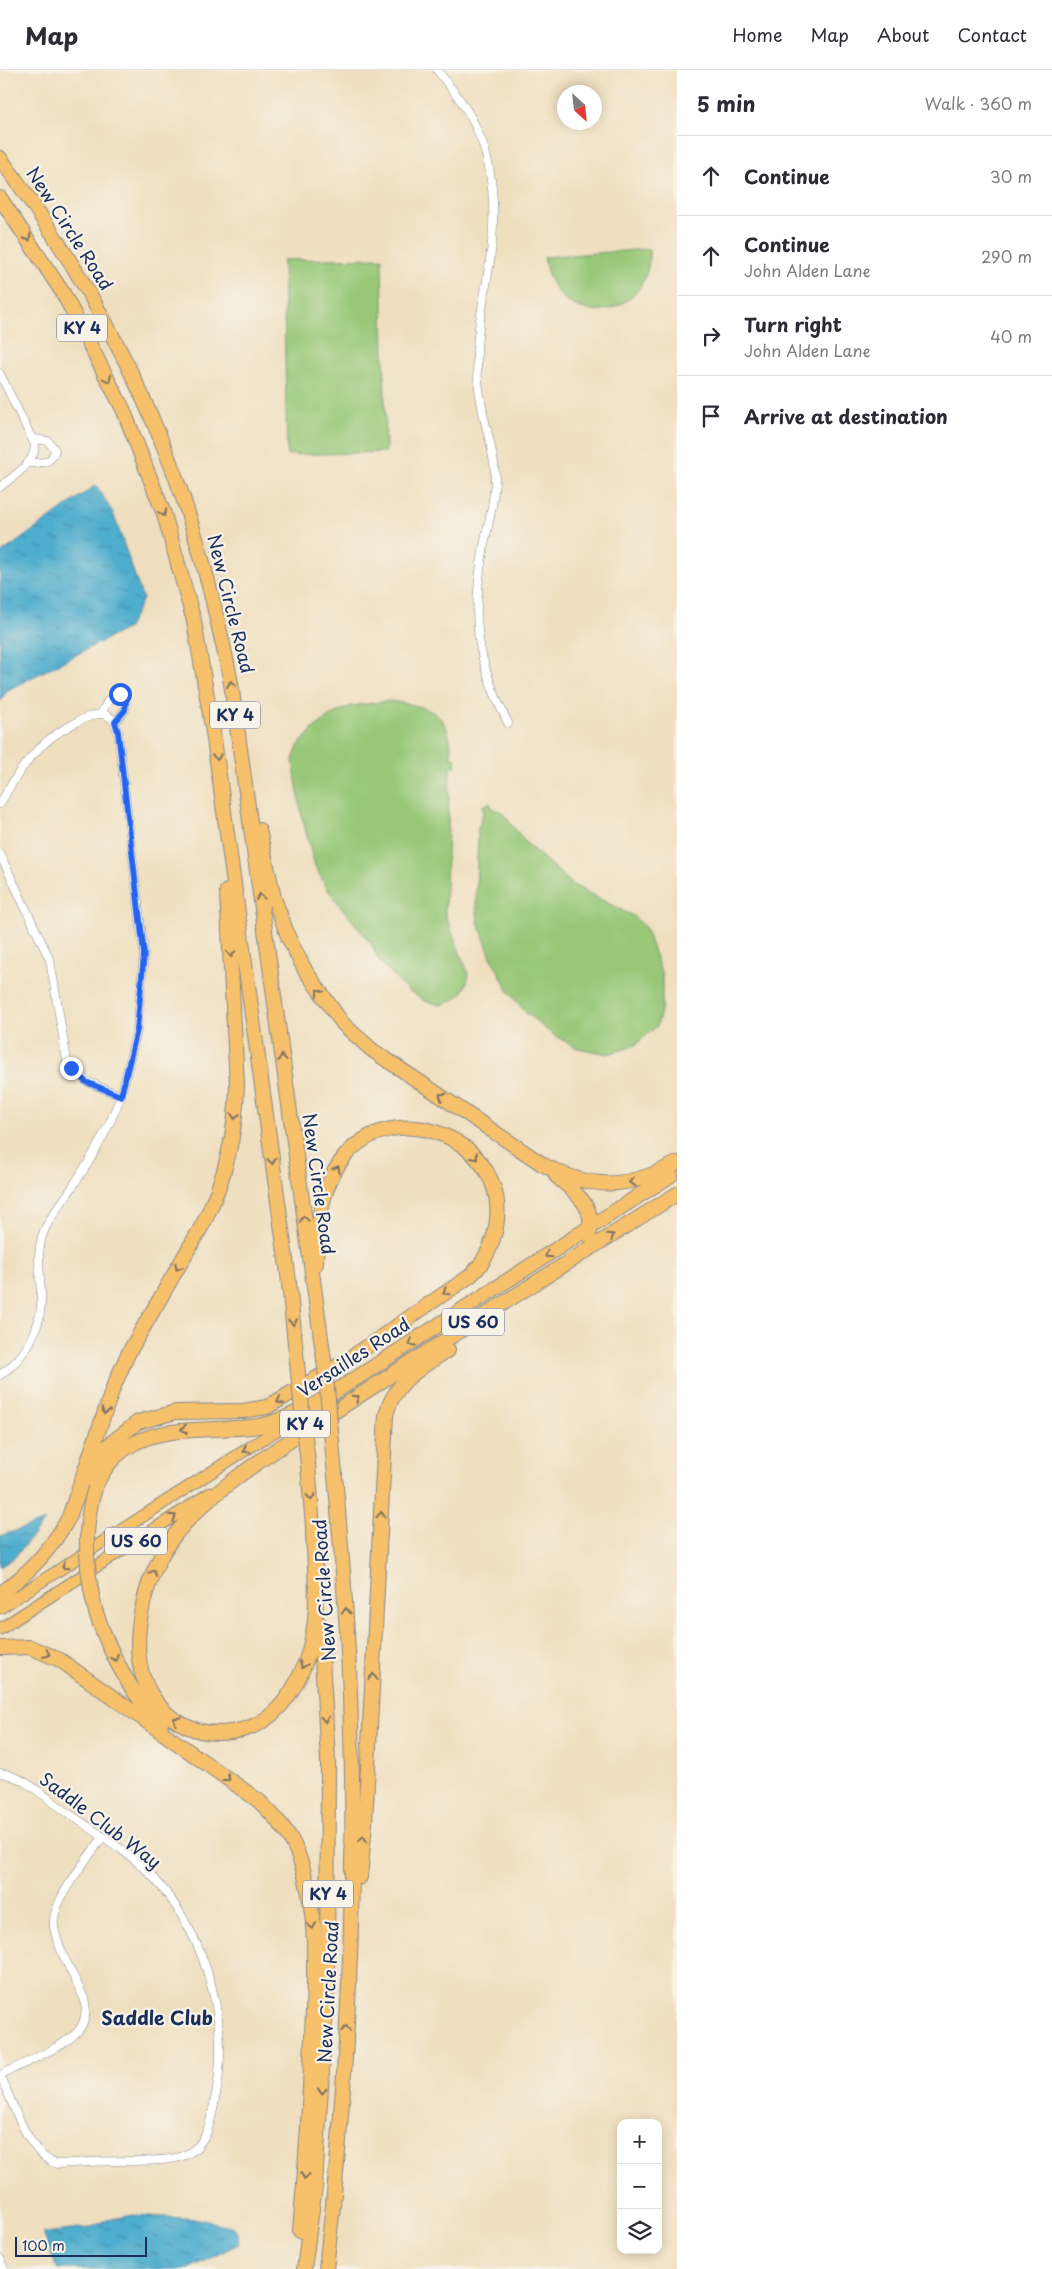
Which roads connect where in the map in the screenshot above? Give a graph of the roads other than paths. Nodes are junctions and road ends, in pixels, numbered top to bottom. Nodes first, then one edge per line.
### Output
1 (438, 70) edge
2 (0, 158) edge
3 (0, 198) edge
4 (0, 374) edge
5 (34, 439) junction
6 (28, 463) junction
7 (0, 488) edge
8 (101, 714) junction
9 (115, 722) junction
10 (508, 723) dead end
11 (239, 745) junction
12 (222, 800) junction
13 (0, 804) edge
14 (0, 854) edge
15 (121, 1096) junction
16 (677, 1162) edge
17 (542, 1164) junction
18 (677, 1171) edge
19 (677, 1194) edge
20 (591, 1227) junction
21 (583, 1254) junction
22 (549, 1276) junction
23 (318, 1320) junction
24 (0, 1375) edge
25 (316, 1404) junction
26 (271, 1454) junction
27 (75, 1500) junction
28 (313, 1530) junction
29 (0, 1594) edge
30 (0, 1608) edge
31 (0, 1629) edge
32 (0, 1648) edge
33 (187, 1750) junction
34 (0, 1773) edge
35 (103, 1837) junction
36 (351, 1940) junction
37 (0, 2075) edge
38 (0, 2259) edge
39 (305, 2263) edge
40 (4, 2269) edge
41 (326, 2269) edge

1 - 10 street
11 -> 2 highway, New Circle Road / KY 4
3 -> 12 highway, New Circle Road / KY 4
4 - 5 street
5 - 6 street
5 - 6 street
6 - 7 street
8 - 9 street
8 - 9 street
8 - 13 street
9 - 15 street
17 -> 11 highway
23 -> 11 highway, New Circle Road / KY 4
12 -> 27 highway
12 -> 28 highway, New Circle Road / KY 4, bridge
14 - 15 street
15 - 24 street
16 -> 17 highway
17 - 20 highway
18 - 20 highway, Versailles Road / US 60
21 -> 19 highway, Versailles Road / US 60
20 - 21 highway
20 -> 25 highway, Versailles Road / US 60
21 - 22 highway, Versailles Road / US 60
26 -> 22 highway, Versailles Road / US 60
36 -> 22 highway
23 -> 27 highway
36 -> 23 highway, New Circle Road / KY 4, bridge
25 -> 30 main road, Versailles Road / US 60
25 -> 33 highway, bridge
28 -> 26 highway
31 -> 26 main road, Versailles Road / US 60
27 - 29 highway
28 -> 39 highway, New Circle Road / KY 4
32 -> 33 highway
33 -> 39 highway
34 - 35 street, Saddle Club Way
35 - 37 street
35 - 37 street, Saddle Club Way
41 -> 36 highway, New Circle Road / KY 4
38 - 40 street

